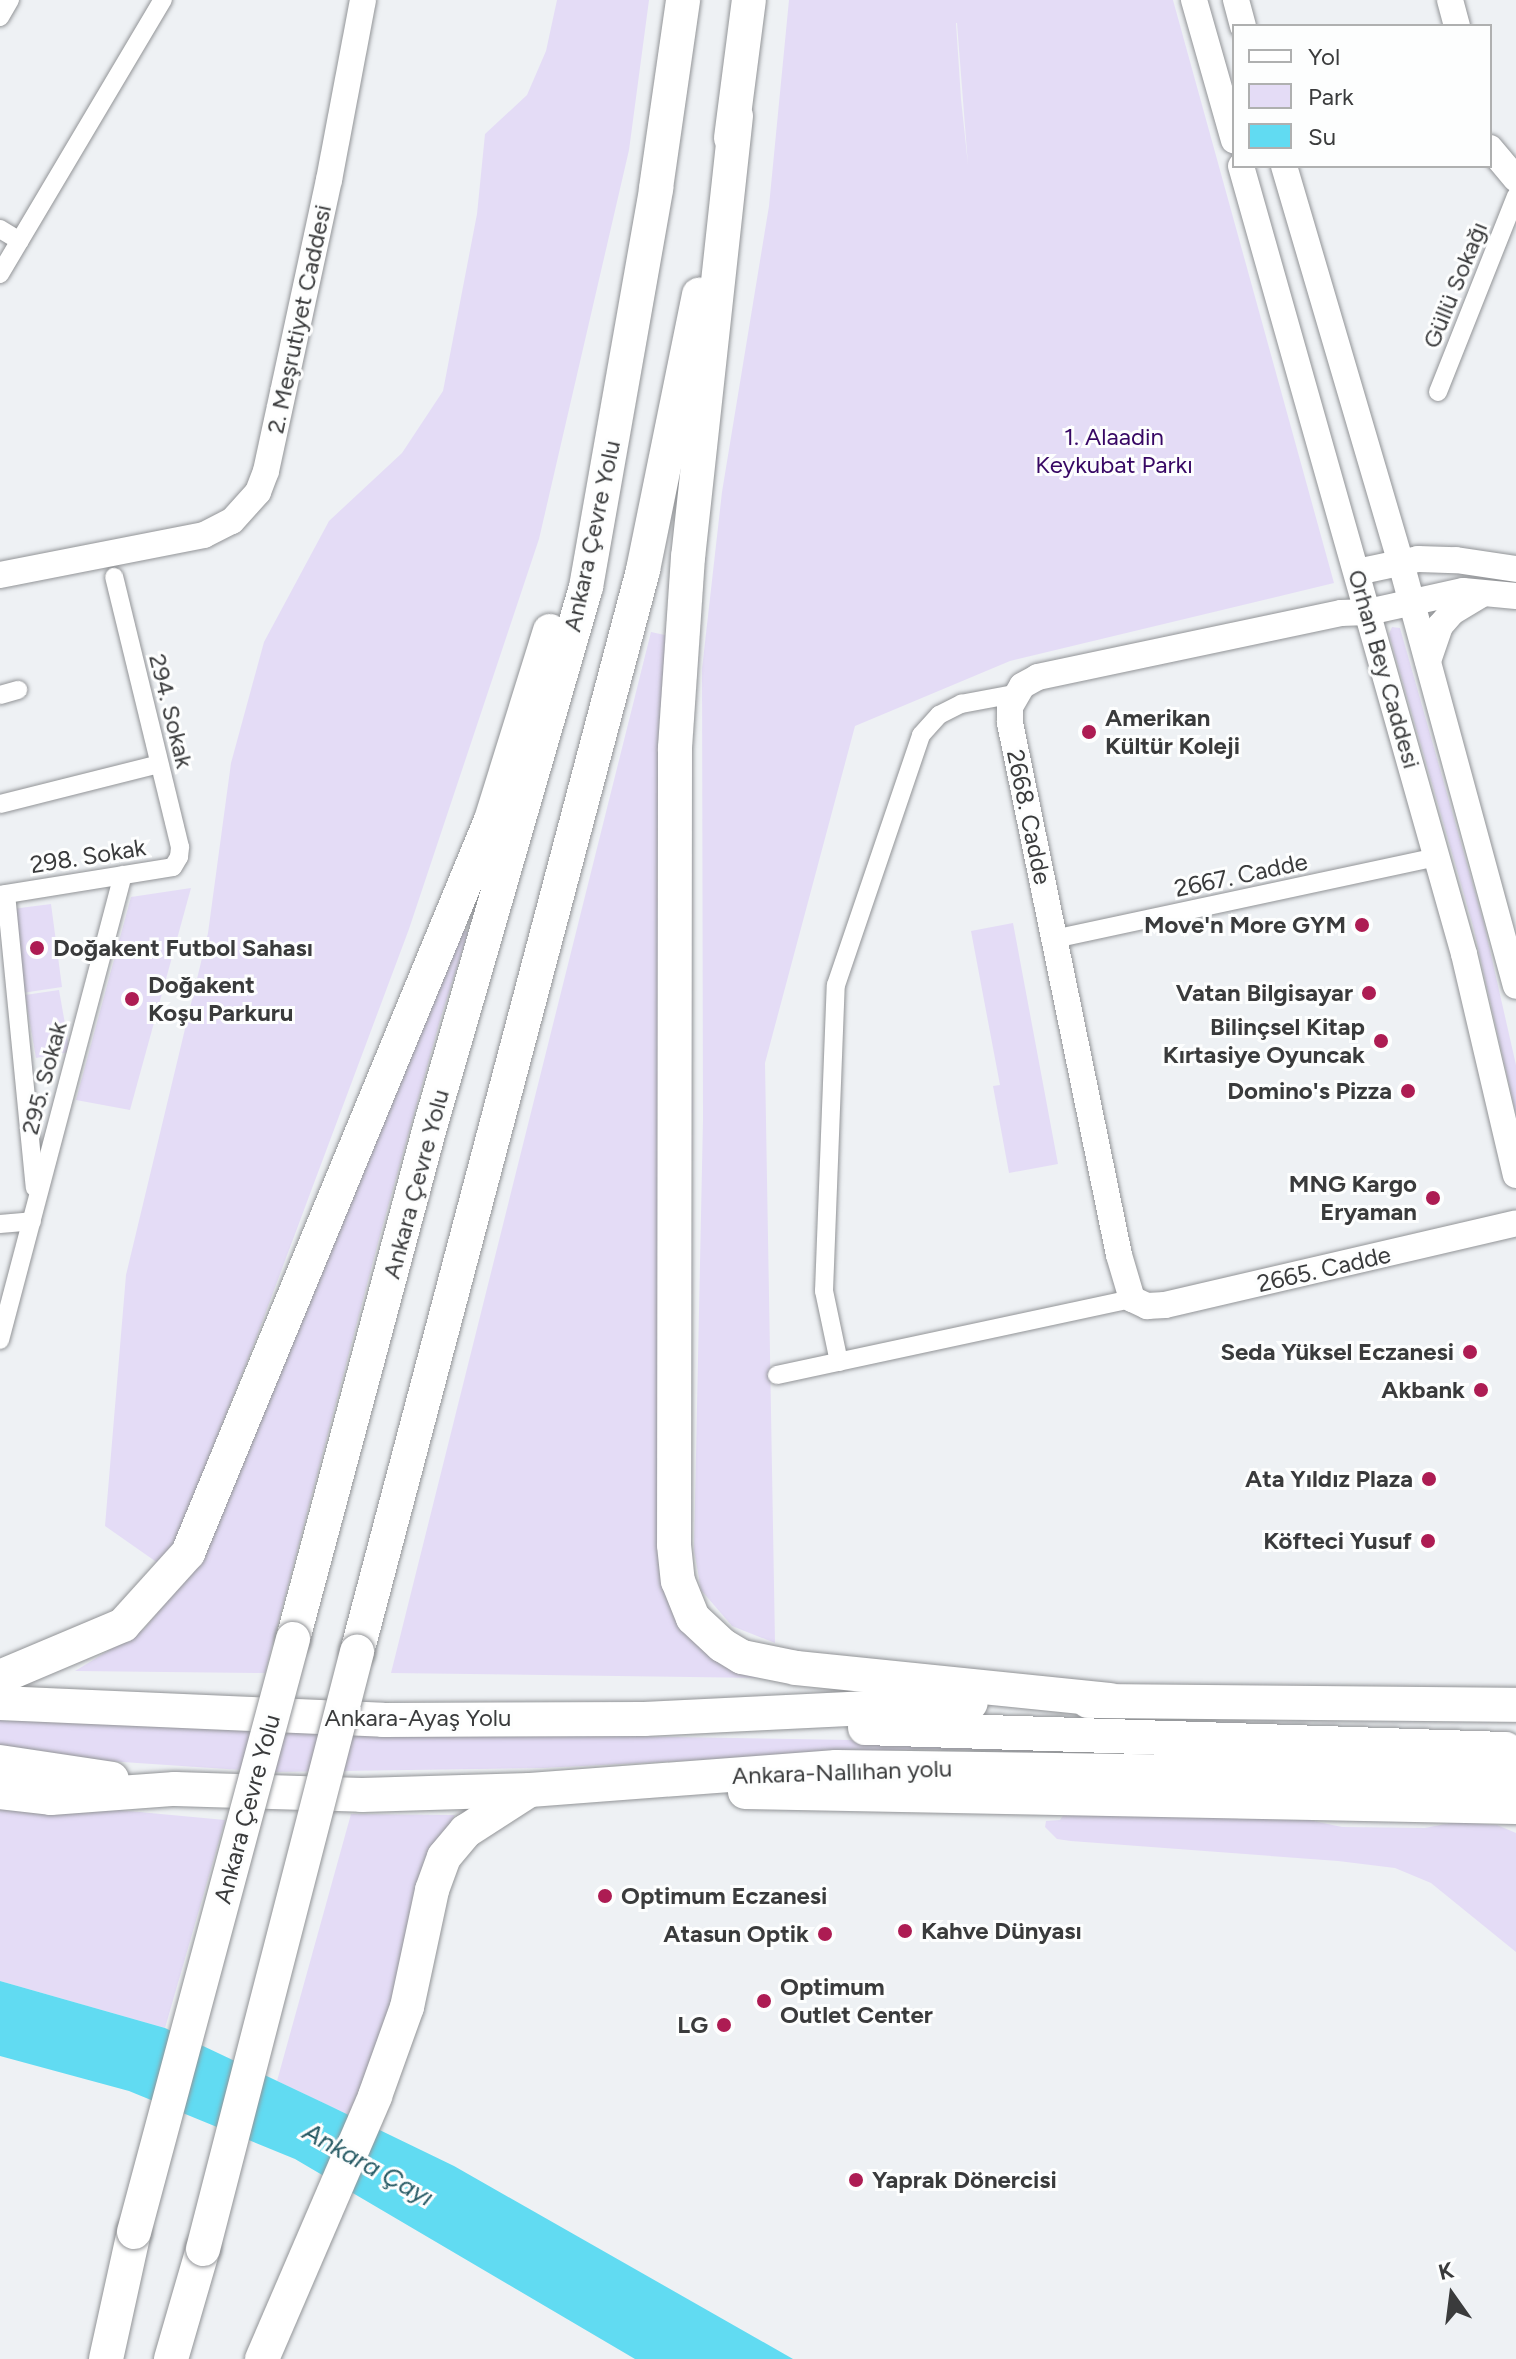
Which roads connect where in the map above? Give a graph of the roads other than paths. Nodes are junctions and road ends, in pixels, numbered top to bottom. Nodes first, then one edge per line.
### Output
1 (10, 0) edge
2 (163, 0) edge
3 (363, 0) edge
4 (683, 0) edge
5 (749, 0) edge
6 (1194, 0) edge
7 (1236, 0) edge
8 (1450, 0) edge
9 (0, 17) edge
10 (1242, 24) edge
11 (1456, 24) edge
12 (736, 116) junction
13 (1232, 133) edge
14 (1492, 150) edge
15 (1242, 168) edge
16 (1285, 168) edge
17 (1516, 179) edge
18 (656, 188) junction
19 (1516, 196) edge
20 (0, 229) edge
21 (20, 241) junction
22 (0, 274) edge
23 (1438, 392) dead end
24 (130, 551) junction
25 (1401, 563) junction
26 (1516, 569) edge
27 (1357, 572) junction
28 (0, 575) edge
29 (114, 577) dead end
30 (0, 589) edge
31 (1489, 591) junction
32 (1516, 596) edge
33 (1412, 602) junction
34 (1368, 612) junction
35 (1428, 661) junction
36 (1014, 694) junction
37 (159, 764) junction
38 (0, 804) edge
39 (179, 857) joint
40 (1437, 857) junction
41 (123, 875) junction
42 (3, 895) edge
43 (1054, 939) junction
44 (1516, 986) edge
45 (1516, 1175) edge
46 (34, 1212) junction
47 (1516, 1223) edge
48 (0, 1224) edge
49 (9, 1276) edge
50 (1132, 1299) junction
51 (0, 1340) edge
52 (839, 1362) junction
53 (777, 1375) dead end
54 (0, 1678) edge
55 (1109, 1700) junction
56 (0, 1703) edge
57 (1511, 1704) edge
58 (194, 1713) junction
59 (644, 1719) junction
60 (0, 1762) edge
61 (175, 1789) junction
62 (530, 1790) junction
63 (0, 1792) edge
64 (1511, 1792) edge
65 (106, 2359) edge
66 (171, 2359) edge
67 (262, 2359) edge

1 - 9 street
2 - 21 street
3 - 24 main road, 2. Meşrutiyet Caddesi
4 - 18 highway, Ankara Çevre Yolu
5 - 12 highway
6 - 13 main road
7 - 10 main road
8 - 11 main road
12 - 55 highway
12 - 66 highway, bridge
14 - 17 main road
15 - 27 main road, Orhan Bey Caddesi
16 - 25 main road, Orhan Bey Caddesi
18 - 54 highway
18 - 65 highway, Ankara Çevre Yolu, bridge
19 - 23 street, Güllü Sokağı
20 - 21 street
21 - 22 street
24 - 28 main road, 2. Meşrutiyet Caddesi
24 - 30 main road, 2. Meşrutiyet Caddesi
25 - 26 main road
25 - 27 main road
25 - 33 main road, Orhan Bey Caddesi
27 - 34 main road, Orhan Bey Caddesi
29 - 37 street, 294. Sokak
31 - 32 main road
31 - 33 main road
31 - 35 main road
33 - 34 main road
33 - 35 main road, Orhan Bey Caddesi
34 - 36 main road
34 - 40 main road, Orhan Bey Caddesi
35 - 44 main road, Orhan Bey Caddesi
36 - 43 main road, 2668. Cadde
36 - 52 street
37 - 38 street
37 - 39 street, 294. Sokak
39 - 41 street, 298. Sokak
40 - 43 street, 2667. Cadde
40 - 45 main road, Orhan Bey Caddesi
41 - 42 street, 298. Sokak
41 - 46 street, 295. Sokak
42 - 46 street
43 - 50 main road, 2668. Cadde
46 - 48 street
46 - 49 street, 295. Sokak
47 - 50 main road, 2665. Cadde
49 - 51 street, 295. Sokak
50 - 52 street
52 - 53 street
54 - 58 highway
55 - 57 highway
55 - 59 highway
56 - 58 highway, Ankara-Ayaş Yolu
58 - 59 highway, Ankara-Ayaş Yolu
59 - 64 highway, Ankara-Nallıhan yolu
60 - 61 highway
61 - 62 highway
61 - 63 highway
62 - 64 highway
62 - 67 highway

